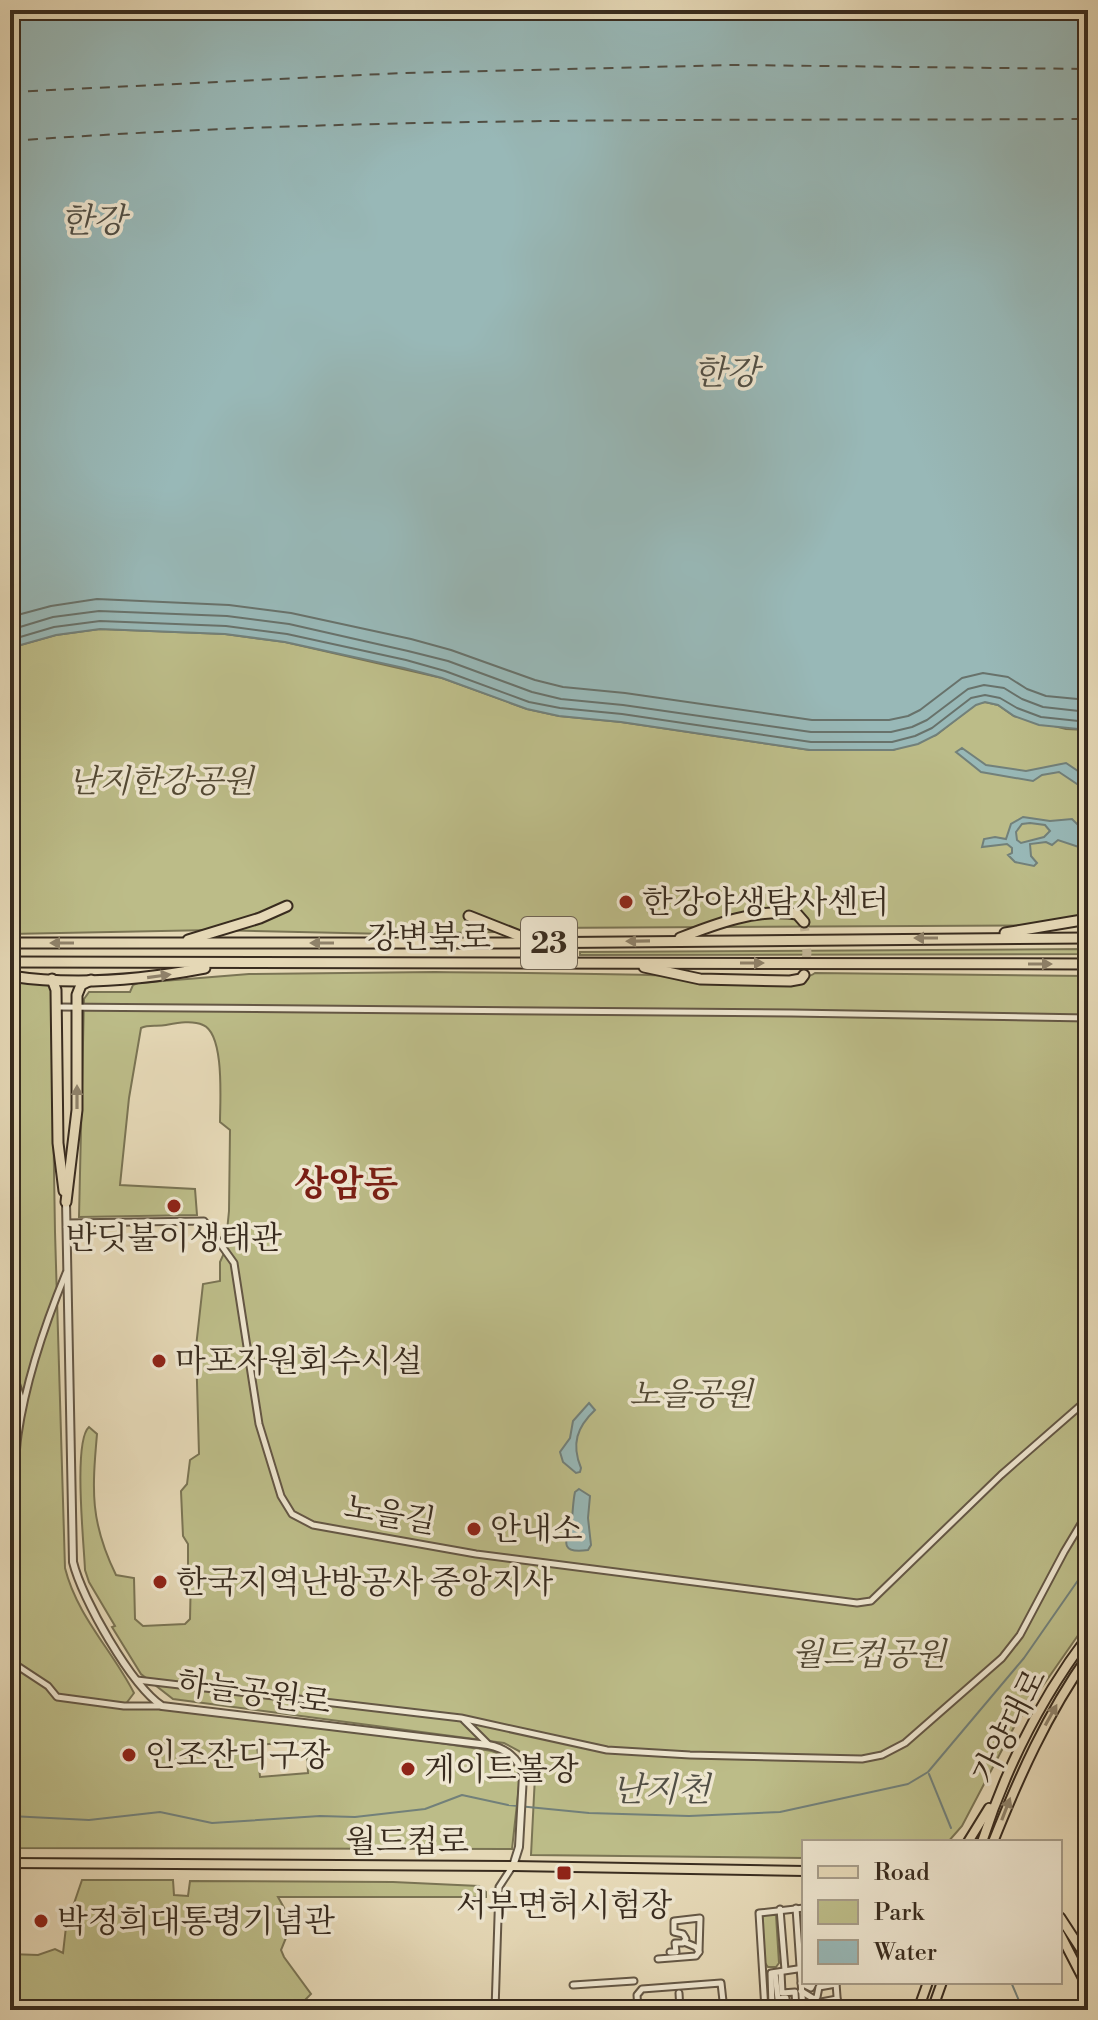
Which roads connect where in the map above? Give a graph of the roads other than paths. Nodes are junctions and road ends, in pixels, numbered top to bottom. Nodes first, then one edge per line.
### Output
1 (287, 906) dead end
2 (469, 916) dead end
3 (1087, 919) edge
4 (804, 922) dead end
5 (978, 938) junction
6 (1088, 938) edge
7 (675, 940) junction
8 (10, 943) edge
9 (174, 943) junction
10 (537, 943) junction
11 (10, 962) edge
12 (621, 963) junction
13 (226, 964) junction
14 (1088, 965) edge
15 (804, 975) dead end
16 (10, 976) edge
17 (52, 979) junction
18 (91, 980) junction
19 (55, 1007) junction
20 (77, 1007) junction
21 (1088, 1018) edge
22 (59, 1145) junction
23 (74, 1145) junction
24 (66, 1202) junction
25 (67, 1223) junction
26 (68, 1268) junction
27 (10, 1364) edge
28 (1088, 1399) edge
29 (24, 1405) junction
30 (1088, 1512) edge
31 (10, 1522) edge
32 (1088, 1636) edge
33 (1087, 1657) edge
34 (10, 1661) edge
35 (137, 1680) junction
36 (162, 1706) junction
37 (461, 1718) junction
38 (488, 1745) junction
39 (1006, 1775) junction
40 (996, 1839) edge
41 (970, 1840) edge
42 (983, 1840) edge
43 (10, 1863) edge
44 (513, 1866) junction
45 (802, 1871) edge
46 (796, 1908) junction
47 (802, 1908) edge
48 (780, 1909) junction
49 (1062, 1920) edge
50 (1062, 1938) edge
51 (684, 1942) junction
52 (802, 1950) edge
53 (670, 1952) dead end
54 (699, 1952) junction
55 (658, 1959) dead end
56 (1088, 1960) edge
57 (802, 1968) edge
58 (780, 1972) junction
59 (634, 1981) dead end
60 (801, 1983) joint
61 (832, 1984) edge
62 (836, 1984) edge
63 (927, 1984) edge
64 (941, 1984) edge
65 (573, 1985) dead end
66 (1088, 1988) edge
67 (801, 1991) junction
68 (679, 1993) dead end
69 (837, 1999) junction
70 (495, 2010) edge
71 (638, 2010) edge
72 (680, 2010) edge
73 (722, 2010) edge
74 (765, 2010) edge
75 (785, 2010) edge
76 (796, 2010) edge
77 (803, 2010) edge
78 (820, 2010) edge
79 (838, 2010) edge
80 (918, 2010) edge
81 (932, 2010) edge

1 - 9 highway
2 - 10 highway
3 - 5 highway
4 - 7 highway
5 - 6 highway, 강변북로 / 23
5 -> 7 highway, 강변북로 / 23
7 -> 10 highway, 강변북로 / 23
9 -> 8 highway, 강변북로 / 23
10 -> 9 highway, 강변북로 / 23
11 - 13 highway, 강변북로 / 23
12 - 13 highway, 강변북로 / 23
12 -> 14 highway, 강변북로 / 23
12 - 15 highway
18 -> 13 highway
16 - 17 highway
17 - 18 highway
17 - 19 highway
18 - 20 highway
19 - 20 street
19 - 22 highway
20 - 21 street
23 -> 20 highway
22 - 23 highway
22 - 24 highway
23 - 24 highway
24 - 25 street, 하늘공원로
25 - 26 street, 하늘공원로
25 - 28 street, 노을길
26 - 29 street
26 - 35 street, 하늘공원로
27 - 29 street
29 - 31 street
30 - 37 street
32 - 39 main road, 가양대로
40 -> 33 main road, 가양대로
34 - 36 street
35 - 36 street, 하늘공원로
35 - 37 street
36 - 38 street, 하늘공원로
37 - 38 street
38 - 44 street, 하늘공원로
39 - 41 main road
39 - 42 main road, 가양대로
43 - 44 main road, 월드컵로
44 - 45 main road, 월드컵로
44 - 70 street
46 - 47 street
46 - 48 street
46 - 52 street
48 - 58 street
48 - 74 street
49 - 56 main road
50 - 66 main road
51 - 53 street
51 - 54 street
51 - 54 street
52 - 57 street
54 - 55 street
57 - 58 street
57 - 60 street
58 - 75 street
58 - 75 street
58 - 76 street
59 - 65 street
60 - 67 street
61 - 67 street
62 - 69 street
63 - 80 main road
64 - 81 main road
67 - 77 street
68 - 72 street
69 - 78 street
69 - 79 street
71 - 73 street

